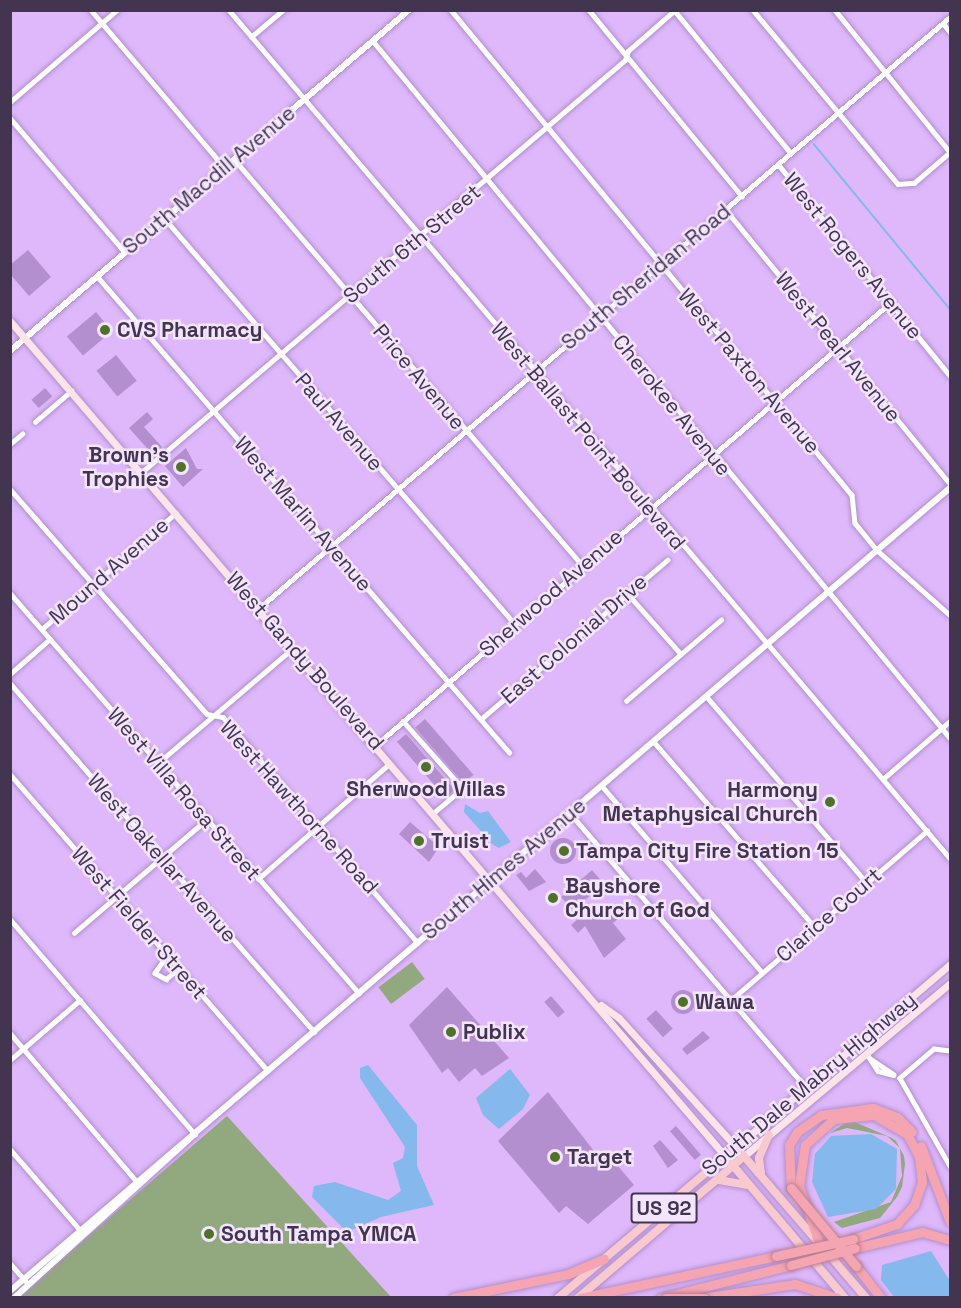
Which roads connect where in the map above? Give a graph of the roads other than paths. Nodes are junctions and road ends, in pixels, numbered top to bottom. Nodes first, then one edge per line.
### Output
1 (91, 10) edge
2 (117, 10) edge
3 (229, 10) edge
4 (283, 10) edge
5 (409, 10) edge
6 (451, 10) edge
7 (589, 10) edge
8 (753, 10) edge
9 (835, 10) edge
10 (846, 10) edge
11 (675, 11) edge
12 (840, 16) junction
13 (951, 16) edge
14 (102, 23) junction
15 (943, 23) junction
16 (951, 32) edge
17 (251, 37) junction
18 (373, 41) junction
19 (627, 56) junction
20 (886, 72) junction
21 (304, 100) junction
22 (10, 102) edge
23 (839, 114) junction
24 (10, 118) edge
25 (548, 127) junction
26 (950, 152) edge
27 (791, 153) junction
28 (234, 159) junction
29 (778, 164) junction
30 (224, 167) junction
31 (486, 180) junction
32 (742, 196) junction
33 (726, 210) junction
34 (165, 219) junction
35 (419, 237) junction
36 (125, 252) junction
37 (661, 264) junction
38 (97, 276) junction
39 (350, 296) junction
40 (891, 302) junction
41 (600, 317) junction
42 (10, 321) edge
43 (25, 338) junction
44 (838, 348) junction
45 (10, 351) edge
46 (281, 355) junction
47 (535, 372) junction
48 (951, 376) edge
49 (71, 391) junction
50 (774, 403) junction
51 (215, 412) junction
52 (35, 422) dead end
53 (466, 431) junction
54 (22, 434) dead end
55 (10, 444) edge
56 (713, 455) junction
57 (142, 472) junction
58 (951, 486) edge
59 (10, 489) edge
60 (397, 490) junction
61 (650, 509) junction
62 (177, 512) junction
63 (331, 546) junction
64 (878, 551) junction
65 (667, 560) dead end
66 (583, 566) junction
67 (93, 583) junction
68 (10, 593) edge
69 (627, 593) junction
70 (827, 594) junction
71 (259, 608) junction
72 (951, 615) edge
73 (721, 620) dead end
74 (515, 624) junction
75 (42, 629) junction
76 (50, 639) junction
77 (767, 645) junction
78 (294, 648) junction
79 (681, 654) junction
80 (10, 674) edge
81 (448, 681) junction
82 (10, 683) edge
83 (707, 697) junction
84 (626, 701) dead end
85 (214, 715) junction
86 (481, 719) junction
87 (403, 721) junction
88 (951, 721) edge
89 (942, 728) junction
90 (951, 738) edge
91 (654, 742) junction
92 (377, 744) junction
93 (509, 752) dead end
94 (392, 762) junction
95 (158, 763) junction
96 (10, 774) edge
97 (883, 779) junction
98 (602, 786) junction
99 (435, 812) junction
100 (570, 813) junction
101 (207, 819) junction
102 (317, 826) junction
103 (927, 831) junction
104 (162, 858) junction
105 (951, 858) edge
106 (492, 878) junction
107 (258, 879) junction
108 (867, 883) junction
109 (117, 897) junction
110 (10, 919) edge
111 (814, 927) junction
112 (74, 933) dead end
113 (418, 943) junction
114 (167, 956) junction
115 (951, 964) edge
116 (178, 969) junction
117 (762, 972) junction
118 (951, 983) edge
119 (923, 988) junction
120 (359, 993) junction
121 (932, 999) junction
122 (80, 1000) junction
123 (731, 1000) junction
124 (599, 1003) junction
125 (314, 1032) junction
126 (10, 1034) edge
127 (858, 1043) junction
128 (23, 1049) junction
129 (951, 1051) edge
130 (869, 1057) junction
131 (10, 1060) edge
132 (268, 1071) junction
133 (900, 1078) junction
134 (806, 1087) junction
135 (195, 1134) junction
136 (769, 1135) junction
137 (736, 1147) junction
138 (10, 1149) edge
139 (725, 1156) junction
140 (744, 1156) junction
141 (733, 1166) junction
142 (951, 1166) edge
143 (762, 1177) junction
144 (717, 1180) junction
145 (138, 1183) junction
146 (753, 1189) junction
147 (951, 1222) edge
148 (82, 1232) junction
149 (951, 1240) edge
150 (819, 1243) junction
151 (854, 1244) junction
152 (604, 1259) junction
153 (10, 1263) edge
154 (25, 1281) junction
155 (10, 1291) edge
156 (14, 1298) edge
157 (453, 1298) edge
158 (558, 1298) edge
159 (579, 1298) edge
160 (660, 1298) edge
161 (666, 1298) edge
162 (703, 1298) edge
163 (837, 1298) edge
164 (845, 1298) edge
165 (866, 1298) edge
166 (881, 1298) edge

1 - 14 street
2 - 14 street
3 - 17 street, West Ballast Point Boulevard
4 - 17 street
5 - 18 street, South Macdill Avenue
6 - 25 street, West Paxton Avenue
7 - 19 street
8 - 23 street
9 - 12 street
10 - 12 street
11 - 19 street, South 6th Street
11 - 27 street, West Rogers Avenue
12 - 20 street
13 - 15 street, South Sheridan Road
14 - 22 street
14 - 30 street
15 - 16 street
15 - 20 street, South Sheridan Road
17 - 21 street, West Ballast Point Boulevard
18 - 21 street, South Macdill Avenue
18 - 31 street, Cherokee Avenue
19 - 25 street, South 6th Street
19 - 32 street
20 - 23 street, South Sheridan Road
20 - 26 street
21 - 28 street, South Macdill Avenue
21 - 35 street, West Ballast Point Boulevard
23 - 26 street
23 - 27 street, South Sheridan Road
24 - 36 street
25 - 31 street, South 6th Street
25 - 37 street, West Paxton Avenue
27 - 29 street, South Sheridan Road
28 - 30 street, South Macdill Avenue
28 - 39 street, Price Avenue
29 - 32 street, South Sheridan Road
29 - 40 street, West Rogers Avenue
30 - 34 street, South Macdill Avenue
31 - 35 street, South 6th Street
31 - 41 street, Cherokee Avenue
32 - 33 street, South Sheridan Road
33 - 37 street, South Sheridan Road
33 - 44 street, West Pearl Avenue
34 - 36 street, South Macdill Avenue
34 - 46 street, Paul Avenue
35 - 39 street, South 6th Street
35 - 47 street, West Ballast Point Boulevard
36 - 38 street, South Macdill Avenue
37 - 41 street, South Sheridan Road
37 - 50 street, West Paxton Avenue
38 - 43 street, South Macdill Avenue
38 - 51 street, West Marlin Avenue
39 - 46 street, South 6th Street
39 - 53 street, Price Avenue
40 - 44 street, Sherwood Avenue
40 - 48 street, West Rogers Avenue
41 - 47 street, South Sheridan Road
41 - 56 street, Cherokee Avenue
42 - 43 main road, West Gandy Boulevard
43 - 45 street, South Macdill Avenue
43 - 49 main road, West Gandy Boulevard
44 - 50 street, Sherwood Avenue
44 - 58 street, West Pearl Avenue
46 - 51 street, South 6th Street
46 - 60 street, Paul Avenue
47 - 53 street, South Sheridan Road
47 - 61 street, West Ballast Point Boulevard
49 - 52 street
49 - 57 main road, West Gandy Boulevard
50 - 56 street, Sherwood Avenue
50 - 64 street, West Paxton Avenue
51 - 57 street, South 6th Street
51 - 63 street, West Marlin Avenue
53 - 60 street, South Sheridan Road
53 - 66 street, Price Avenue
54 - 55 street
56 - 61 street, Sherwood Avenue
56 - 70 street, Cherokee Avenue
57 - 62 main road, West Gandy Boulevard
58 - 64 street, South Himes Avenue
59 - 67 street, West Hawthorne Road
60 - 63 street, South Sheridan Road
60 - 74 street, Paul Avenue
61 - 66 street, Sherwood Avenue
61 - 77 street, West Ballast Point Boulevard
62 - 67 street, Mound Avenue
62 - 71 main road, West Gandy Boulevard
63 - 71 street, South Sheridan Road
63 - 81 street, West Marlin Avenue
64 - 70 street, South Himes Avenue
64 - 72 street, West Paxton Avenue
65 - 69 street, East Colonial Drive
66 - 74 street, Sherwood Avenue
67 - 75 street, Mound Avenue
67 - 85 street, West Hawthorne Road
68 - 75 street, West Villa Rosa Street
69 - 79 street
69 - 86 street, East Colonial Drive
70 - 77 street, South Himes Avenue
70 - 89 street, Cherokee Avenue
71 - 78 main road, West Gandy Boulevard
73 - 79 street
74 - 81 street, Sherwood Avenue
75 - 76 street, West Villa Rosa Street
76 - 80 street, Mound Avenue
76 - 95 street, West Villa Rosa Street
77 - 83 street, South Himes Avenue
77 - 97 street, West Ballast Point Boulevard
78 - 85 street
78 - 92 main road, West Gandy Boulevard
79 - 84 street
81 - 86 street, West Marlin Avenue
81 - 87 street, Sherwood Avenue
82 - 104 street, West Oakellar Avenue
83 - 91 street, South Himes Avenue
83 - 108 street
85 - 95 street
85 - 102 street, West Hawthorne Road
86 - 93 street, West Marlin Avenue
87 - 92 street, Sherwood Avenue
87 - 99 street
88 - 89 street
89 - 90 street, Cherokee Avenue
89 - 97 street
91 - 98 street, South Himes Avenue
91 - 111 street
92 - 94 main road, West Gandy Boulevard
94 - 99 main road, West Gandy Boulevard
94 - 102 street
95 - 101 street, West Villa Rosa Street
96 - 109 street, West Fielder Street
97 - 103 street, West Ballast Point Boulevard
98 - 100 street, South Himes Avenue
98 - 117 street
99 - 106 main road, West Gandy Boulevard
100 - 106 street, South Himes Avenue
100 - 123 street
101 - 104 street
101 - 107 street, West Villa Rosa Street
102 - 107 street
102 - 113 street, West Hawthorne Road
103 - 105 street, West Ballast Point Boulevard
103 - 108 street, Clarice Court
104 - 109 street
104 - 125 street, West Oakellar Avenue
106 - 113 street, South Himes Avenue
106 - 124 main road, West Gandy Boulevard
107 - 120 street, West Villa Rosa Street
108 - 111 street, Clarice Court
109 - 112 street
109 - 114 street, West Fielder Street
110 - 122 street
111 - 117 street, Clarice Court
113 - 120 street, South Himes Avenue
114 - 116 street, West Fielder Street
114 - 116 street
115 - 119 main road, South Dale Mabry Highway
116 - 132 street, West Fielder Street
117 - 123 street, Clarice Court
118 - 121 main road, South Dale Mabry Highway
119 - 121 main road
119 - 127 main road, South Dale Mabry Highway
120 - 125 street, South Himes Avenue
121 - 130 main road, South Dale Mabry Highway
122 - 128 street
122 - 135 street
123 - 134 street
124 - 137 main road, West Gandy Boulevard
124 - 139 main road, West Gandy Boulevard
125 - 132 street, South Himes Avenue
126 - 128 street
127 - 130 main road
127 - 134 main road, South Dale Mabry Highway
128 - 131 street
128 - 145 street
129 - 133 street
130 - 133 street
130 - 136 main road, South Dale Mabry Highway
132 - 135 street, South Himes Avenue
133 - 142 street
134 - 137 main road, South Dale Mabry Highway
135 - 145 street, South Himes Avenue
136 - 140 main road, South Dale Mabry Highway
136 - 143 main road
137 - 139 main road, South Dale Mabry Highway / US 92
137 - 140 main road, West Gandy Boulevard
138 - 148 street
139 - 141 main road, West Gandy Boulevard
139 - 152 main road, South Dale Mabry Highway / US 92
140 - 141 main road, South Dale Mabry Highway
140 - 143 main road, West Gandy Boulevard
141 - 144 main road, South Dale Mabry Highway
141 - 146 main road, West Gandy Boulevard
143 - 150 main road, West Gandy Boulevard
144 - 146 main road, US 92
144 - 159 main road, South Dale Mabry Highway / US 92
145 - 148 street, South Himes Avenue
146 - 164 main road, West Gandy Boulevard / US 92
147 - 166 highway, bridge
148 - 154 street, South Himes Avenue
149 - 151 highway
150 - 151 highway
150 - 165 main road, West Gandy Boulevard
151 - 159 highway, bridge
151 - 160 highway, bridge
152 - 157 highway
152 - 158 main road, South Dale Mabry Highway / US 92
153 - 154 street
154 - 155 street, South Himes Avenue
154 - 156 street, South Himes Avenue
161 - 162 highway, bridge
162 - 163 highway

